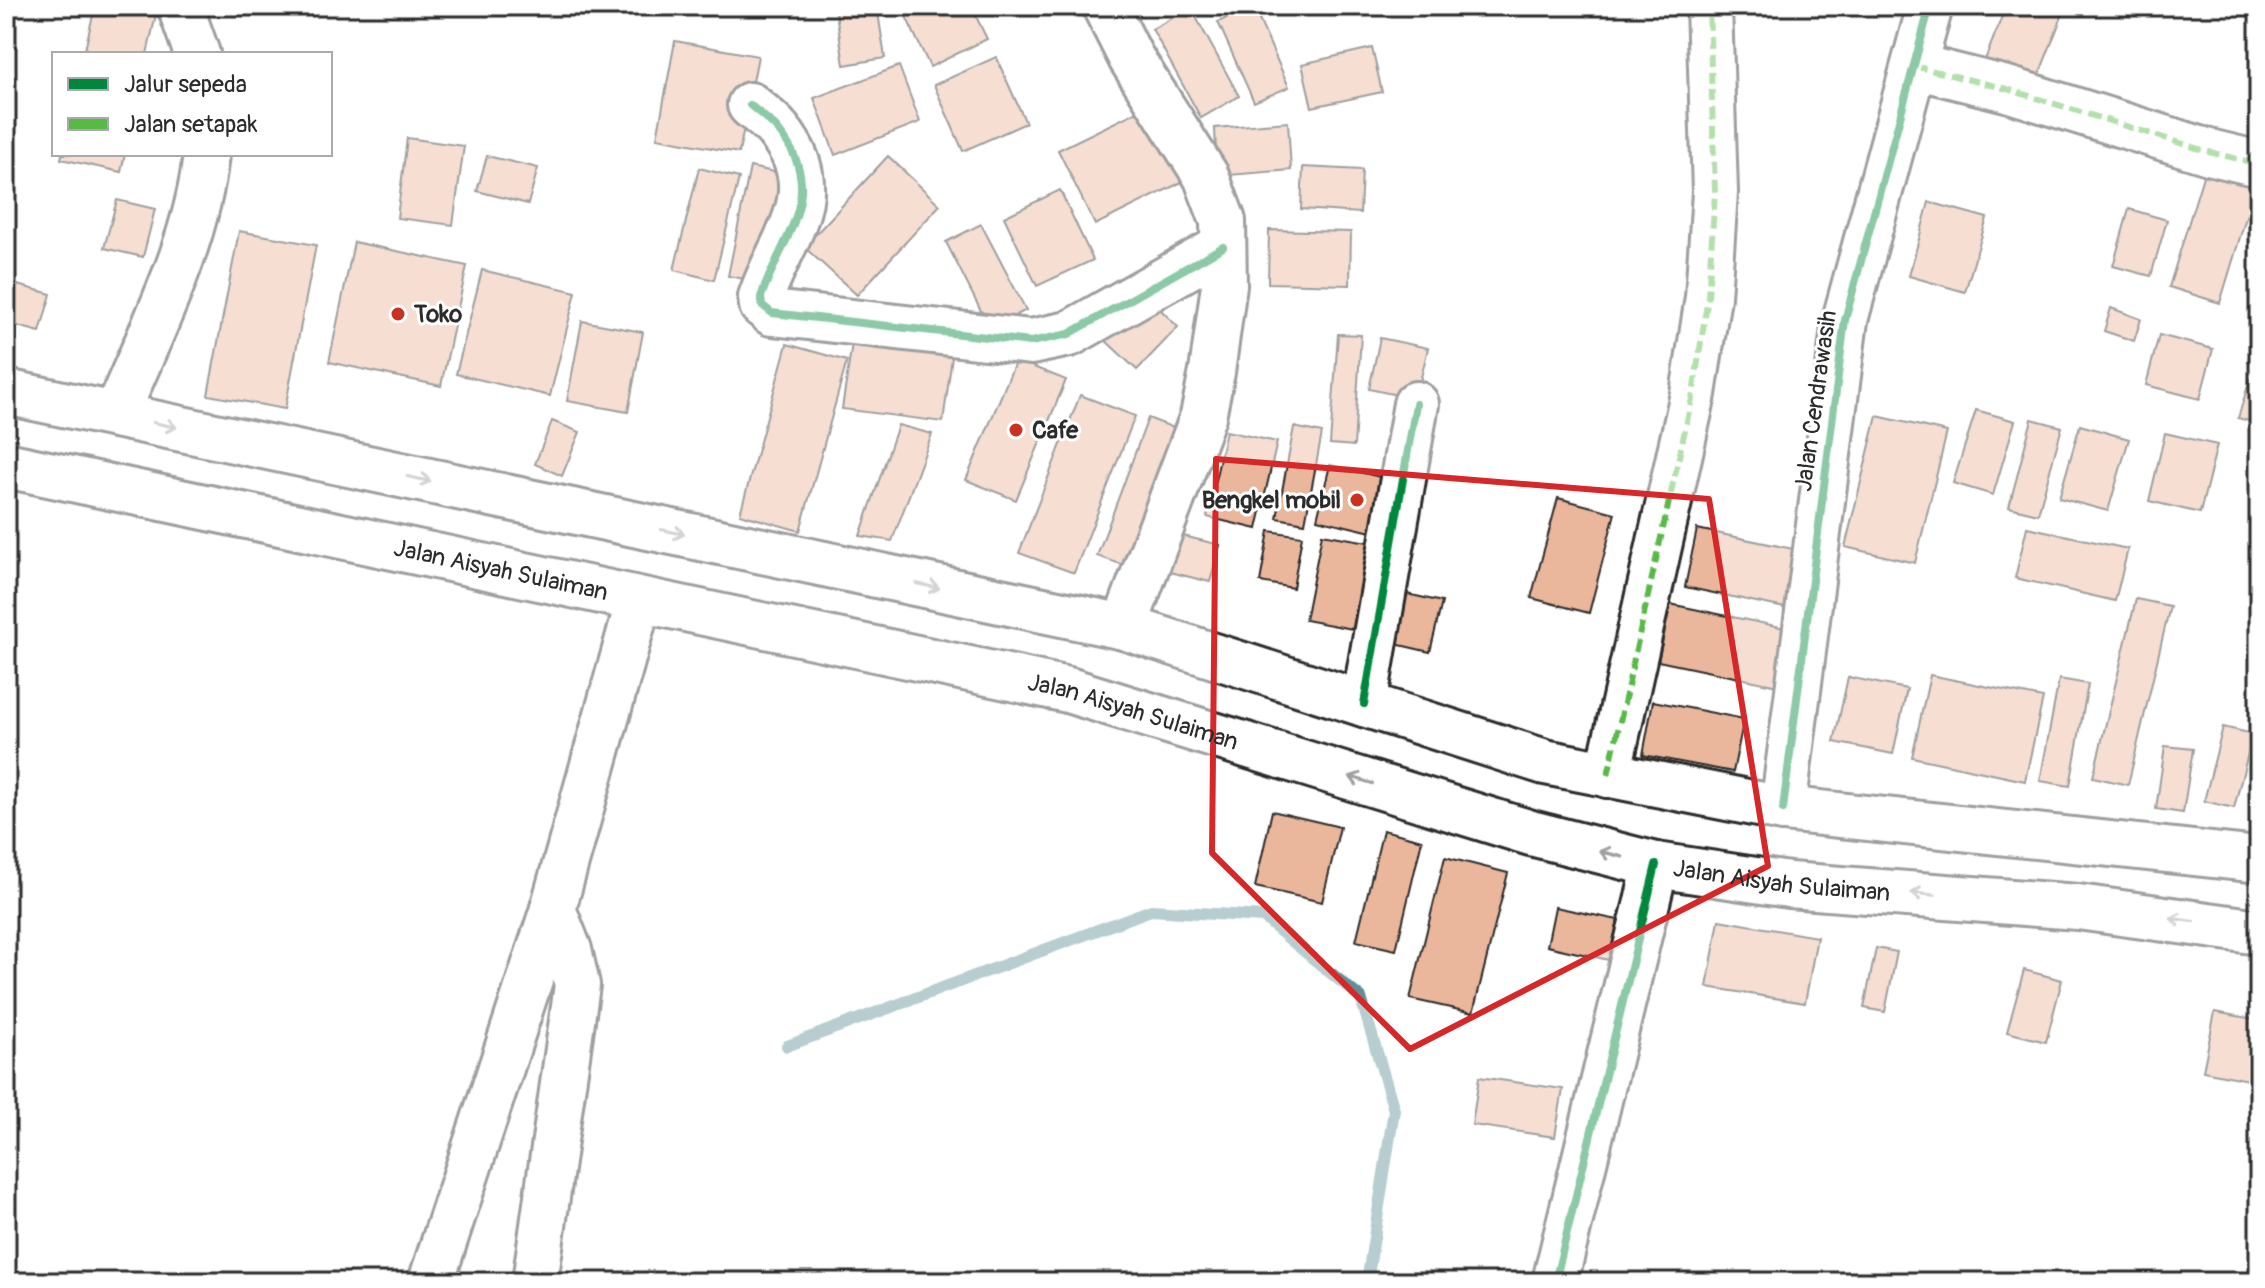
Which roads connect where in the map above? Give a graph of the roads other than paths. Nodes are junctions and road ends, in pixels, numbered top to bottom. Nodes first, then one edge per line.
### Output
1 (180, 6) edge
2 (1105, 6) edge
3 (1709, 6) edge
4 (1930, 6) edge
5 (196, 52) edge
6 (1914, 66) junction
7 (750, 105) dead end
8 (206, 156) edge
9 (2259, 164) edge
10 (1223, 247) junction
11 (6, 392) edge
12 (1416, 404) dead end
13 (116, 415) junction
14 (6, 465) edge
15 (639, 600) junction
16 (1124, 627) junction
17 (1364, 704) junction
18 (1608, 775) junction
19 (1783, 809) junction
20 (2259, 860) edge
21 (1656, 865) junction
22 (553, 909) junction
23 (2259, 932) edge
24 (431, 1282) edge
25 (535, 1282) edge
26 (1555, 1282) edge

1 - 5 main road
2 - 10 main road
3 - 18 main road
4 - 6 main road, Jalan Cendrawasih
6 - 9 main road
6 - 19 main road, Jalan Cendrawasih
7 - 10 main road
8 - 13 main road
10 - 16 main road
11 - 13 main road
12 - 17 main road
13 -> 16 main road
14 - 15 main road, Jalan Aisyah Sulaiman
21 -> 15 main road, Jalan Aisyah Sulaiman
15 - 22 main road
16 - 17 main road
17 - 18 main road
18 - 19 main road
19 - 20 main road
23 -> 21 main road, Jalan Aisyah Sulaiman
21 - 26 main road
22 - 24 main road
22 - 25 main road

